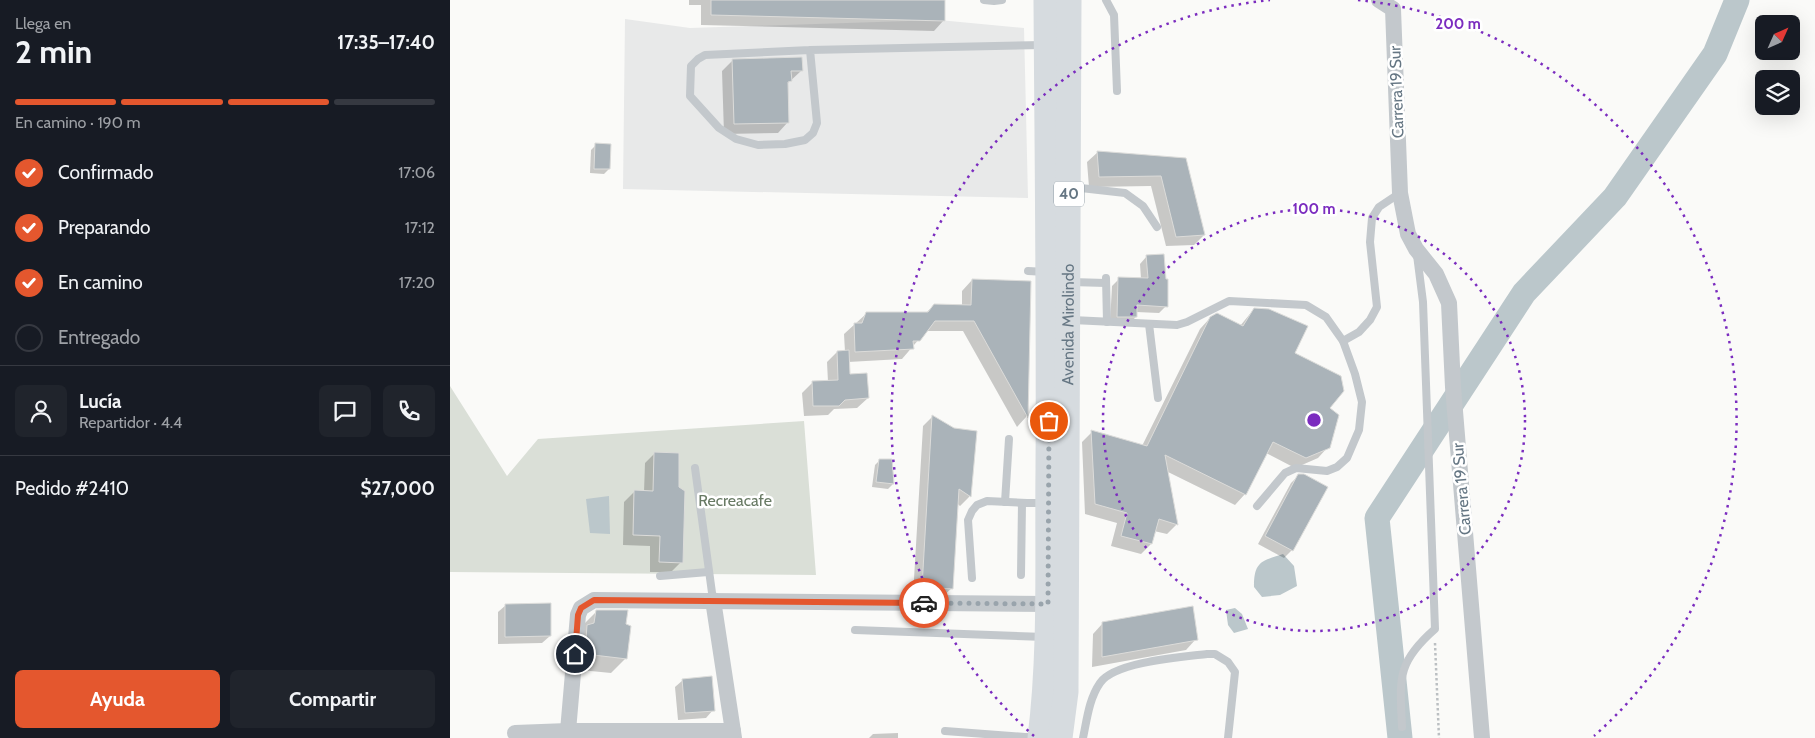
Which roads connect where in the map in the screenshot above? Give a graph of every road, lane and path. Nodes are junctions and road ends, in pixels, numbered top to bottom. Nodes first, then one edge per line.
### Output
1 (984, 0) edge
2 (1002, 0) edge
3 (1046, 0) edge
4 (1069, 0) edge
5 (1106, 0) edge
6 (1379, 0) edge
7 (1393, 4) edge
8 (1046, 45) junction
9 (810, 50) junction
10 (1117, 91) dead end
11 (1069, 187) junction
12 (1400, 193) junction
13 (1157, 227) dead end
14 (1416, 248) junction
15 (1048, 275) junction
16 (1068, 320) junction
17 (1107, 322) junction
18 (1149, 324) junction
19 (1343, 342) junction
20 (1158, 398) dead end
21 (1009, 439) dead end
22 (696, 468) dead end
23 (1058, 470) junction
24 (1005, 502) junction
25 (1057, 502) junction
26 (1022, 503) junction
27 (1257, 506) dead end
28 (708, 572) junction
29 (1021, 575) dead end
30 (660, 576) dead end
31 (972, 578) dead end
32 (713, 600) junction
33 (1057, 600) junction
34 (1435, 629) junction
35 (855, 630) dead end
36 (1046, 637) junction
37 (1402, 727) dead end
38 (568, 730) junction
39 (944, 731) dead end
40 (515, 733) dead end
41 (733, 734) edge
42 (1047, 737) edge
43 (1083, 738) edge
44 (1228, 738) edge
45 (1439, 738) edge
46 (1482, 738) edge

1 - 2 lane
3 - 8 main road, Avenida Mirolindo / 40
4 - 11 main road, Avenida Mirolindo / 40
5 - 10 lane
6 - 7 street, Carrera 19 Sur
7 - 12 street, Carrera 19 Sur
8 - 9 lane
8 - 15 main road, Avenida Mirolindo / 40
9 - 9 lane
11 - 13 lane
11 - 15 main road, Avenida Mirolindo / 40
12 - 14 street, Carrera 19 Sur
12 - 19 lane
14 - 34 lane, Carrera 19 Sur
14 - 46 street, Carrera 19 Sur
15 - 16 main road, Avenida Mirolindo / 40
15 - 17 lane
15 - 23 main road, Avenida Mirolindo / 40
16 - 17 lane
16 - 23 main road, Avenida Mirolindo / 40
17 - 18 lane
18 - 19 lane
18 - 20 lane
19 - 27 lane
21 - 24 lane
22 - 28 lane
23 - 25 main road, Avenida Mirolindo / 40
23 - 33 main road
24 - 26 lane
24 - 31 lane
25 - 26 lane
25 - 33 main road, Avenida Mirolindo / 40
26 - 29 lane
28 - 30 lane
28 - 32 lane
32 - 33 street
32 - 38 street
32 - 41 street
33 - 36 main road, Avenida Mirolindo / 40
33 - 42 main road, Avenida Mirolindo / 40
34 - 37 lane
34 - 45 path
35 - 36 lane
36 - 42 main road, Avenida Mirolindo / 40
38 - 40 street
38 - 41 street
39 - 42 lane
43 - 44 lane

